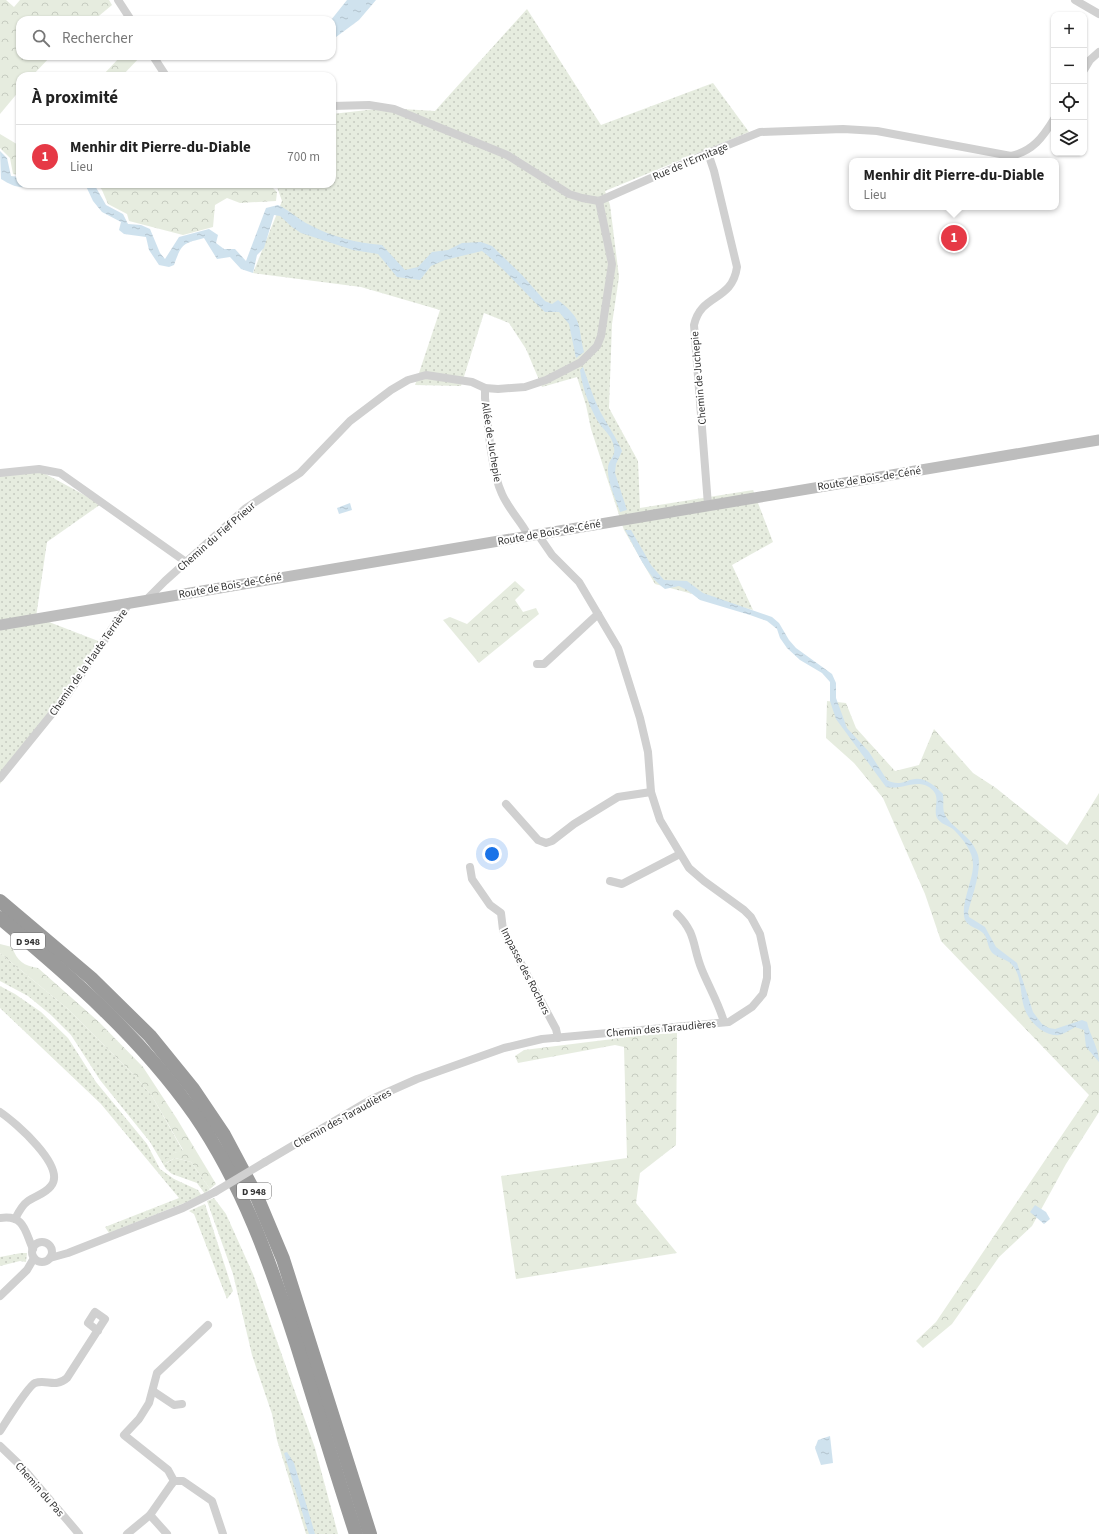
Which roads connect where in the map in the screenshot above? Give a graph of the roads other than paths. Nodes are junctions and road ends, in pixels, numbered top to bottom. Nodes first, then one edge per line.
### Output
1 (118, 0) edge
2 (1075, 0) edge
3 (1099, 14) edge
4 (128, 16) edge
5 (1099, 52) edge
6 (156, 60) edge
7 (1087, 65) edge
8 (163, 72) edge
9 (336, 106) edge
10 (1053, 120) edge
11 (708, 153) junction
12 (600, 201) junction
13 (486, 388) junction
14 (1099, 440) edge
15 (0, 472) edge
16 (708, 505) junction
17 (534, 534) junction
18 (186, 562) junction
19 (147, 599) junction
20 (130, 602) junction
21 (598, 614) junction
22 (0, 625) edge
23 (537, 664) dead end
24 (0, 778) edge
25 (651, 792) junction
26 (506, 804) dead end
27 (680, 854) junction
28 (470, 867) dead end
29 (610, 881) dead end
30 (0, 901) edge
31 (677, 914) dead end
32 (0, 918) edge
33 (724, 1022) junction
34 (558, 1038) junction
35 (0, 1112) edge
36 (0, 1218) edge
37 (15, 1219) junction
38 (29, 1234) junction
39 (41, 1242) junction
40 (33, 1253) junction
41 (51, 1254) junction
42 (42, 1262) junction
43 (27, 1270) junction
44 (0, 1296) edge
45 (208, 1325) dead end
46 (98, 1331) dead end
47 (153, 1391) junction
48 (182, 1404) dead end
49 (0, 1431) edge
50 (0, 1448) edge
51 (174, 1481) junction
52 (150, 1515) junction
53 (80, 1534) edge
54 (127, 1534) edge
55 (167, 1534) edge
56 (223, 1534) edge
57 (356, 1534) edge
58 (370, 1534) edge

1 - 4 street
2 - 3 street
5 - 7 street
6 - 8 street
9 - 12 street
10 - 11 street, Rue de l'Ermitage
11 - 12 street, Rue de l'Ermitage
11 - 16 street, Chemin de Juchepie
12 - 13 street, Chemin du Fief Prieur
13 - 17 street, Allée de Juchepie
13 - 18 street, Chemin du Fief Prieur
14 - 16 street, Route de Bois-de-Céné
15 - 18 street
16 - 17 street, Route de Bois-de-Céné
17 - 19 street, Route de Bois-de-Céné
17 - 21 street, Chemin des Taraudières
18 - 19 street, Chemin du Fief Prieur
19 - 20 street, Route de Bois-de-Céné
20 - 22 street, Route de Bois-de-Céné
20 - 24 street, Chemin de la Haute Terrière
21 - 23 street
21 - 25 street, Chemin des Taraudières
25 - 26 street
25 - 27 street, Chemin des Taraudières
27 - 29 street
27 - 33 street, Chemin des Taraudières
28 - 34 street, Impasse des Rochers
30 - 58 highway, D 948
31 - 33 street
32 - 57 highway, D 948
33 - 34 street, Chemin des Taraudières
34 - 41 street, Chemin des Taraudières, bridge
35 - 37 street
36 - 37 street
37 - 38 street
38 - 39 street
38 - 40 street
39 - 40 street
39 - 41 street
40 - 42 street
40 - 43 street
41 - 42 street
42 - 43 street
43 - 44 street
45 - 47 street
46 - 49 street
47 - 48 street
47 - 51 street
50 - 53 street, Chemin du Pas
51 - 52 street
51 - 56 street
52 - 54 street
52 - 55 street

